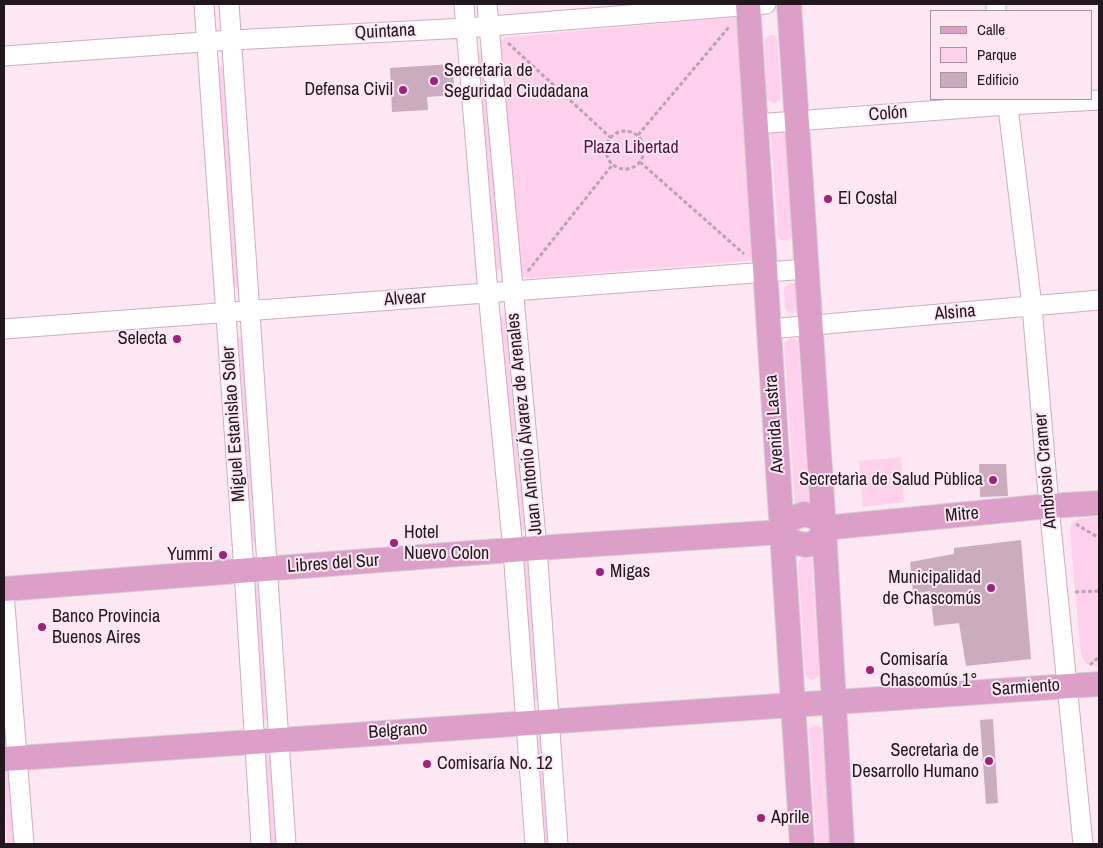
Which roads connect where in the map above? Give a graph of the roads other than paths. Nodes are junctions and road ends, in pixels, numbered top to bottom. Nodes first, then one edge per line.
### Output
1 (204, 4) edge
2 (229, 4) edge
3 (464, 4) edge
4 (487, 4) edge
5 (754, 4) edge
6 (788, 4) edge
7 (489, 25) junction
8 (466, 28) junction
9 (232, 40) junction
10 (207, 42) junction
11 (4, 56) edge
12 (1099, 100) edge
13 (1007, 102) edge
14 (796, 121) junction
15 (756, 124) junction
16 (806, 269) junction
17 (765, 272) junction
18 (512, 291) junction
19 (488, 293) junction
20 (1099, 300) edge
21 (1032, 306) junction
22 (250, 310) junction
23 (226, 312) junction
24 (811, 326) junction
25 (4, 329) edge
26 (769, 329) junction
27 (1099, 503) edge
28 (1049, 506) junction
29 (824, 528) junction
30 (782, 532) junction
31 (537, 548) junction
32 (513, 550) junction
33 (268, 569) junction
34 (244, 570) junction
35 (4, 589) edge
36 (4, 593) edge
37 (1099, 684) edge
38 (1067, 686) junction
39 (834, 702) junction
40 (793, 704) junction
41 (550, 721) junction
42 (526, 722) junction
43 (279, 740) junction
44 (254, 742) junction
45 (10, 759) edge
46 (24, 844) edge
47 (261, 844) edge
48 (286, 844) edge
49 (535, 844) edge
50 (558, 844) edge
51 (802, 844) edge
52 (842, 844) edge
53 (1083, 844) edge

1 - 10 street, Miguel Estanislao Soler
2 - 9 street, Miguel Estanislao Soler
3 - 8 street, Juan Antonio Álvarez de Arenales
4 - 7 street, Juan Antonio Álvarez de Arenales
5 - 7 street, Quintana
5 - 15 main road, Avenida Lastra
6 - 14 main road
7 - 8 street, Quintana
7 - 18 street, Juan Antonio Álvarez de Arenales
8 - 9 street, Quintana
8 - 19 street, Juan Antonio Álvarez de Arenales
9 - 10 street, Quintana
9 - 22 street, Miguel Estanislao Soler
10 - 11 street, Quintana
10 - 23 street, Miguel Estanislao Soler
12 - 13 street, Colón
13 - 14 street, Colón
13 - 21 street, Ambrosio Cramer
14 - 15 street, Colón
14 - 16 main road
15 - 17 main road, Avenida Lastra
16 - 17 street, Alvear
16 - 24 main road
17 - 18 street, Alvear
17 - 26 main road, Avenida Lastra
18 - 19 street, Alvear
18 - 31 street, Juan Antonio Álvarez de Arenales
19 - 22 street, Alvear
19 - 32 street, Juan Antonio Álvarez de Arenales
20 - 21 street, Alsina
21 - 24 street, Alsina
21 - 28 street, Ambrosio Cramer
22 - 23 street, Alvear
22 - 33 street, Miguel Estanislao Soler
23 - 25 street, Alvear
23 - 34 street, Miguel Estanislao Soler
24 - 26 street, Alsina
24 - 29 main road
26 - 30 main road, Avenida Lastra
27 - 28 main road, Mitre
28 - 29 main road, Mitre
28 - 38 street, Ambrosio Cramer
29 - 30 main road
29 - 39 main road
30 - 31 main road, Libres del Sur
30 - 40 main road, Avenida Lastra
31 - 32 main road, Libres del Sur
31 - 41 street, Juan Antonio Álvarez de Arenales
32 - 33 main road, Libres del Sur
32 - 42 street, Juan Antonio Álvarez de Arenales
33 - 34 main road, Libres del Sur
33 - 43 street, Miguel Estanislao Soler
34 - 35 main road, Libres del Sur
34 - 44 street, Miguel Estanislao Soler
36 - 45 street
37 - 38 main road, Sarmiento
38 - 39 main road, Sarmiento
38 - 53 street, Ambrosio Cramer
39 - 40 main road, Sarmiento
39 - 52 main road
40 - 41 main road, Belgrano
40 - 51 main road, Avenida Lastra
41 - 42 main road, Belgrano
41 - 50 street, Juan Antonio Álvarez de Arenales
42 - 43 main road, Belgrano
42 - 49 street, Juan Antonio Álvarez de Arenales
43 - 44 main road, Belgrano
43 - 48 street, Miguel Estanislao Soler
44 - 45 main road, Belgrano
44 - 47 street, Miguel Estanislao Soler
45 - 46 street

